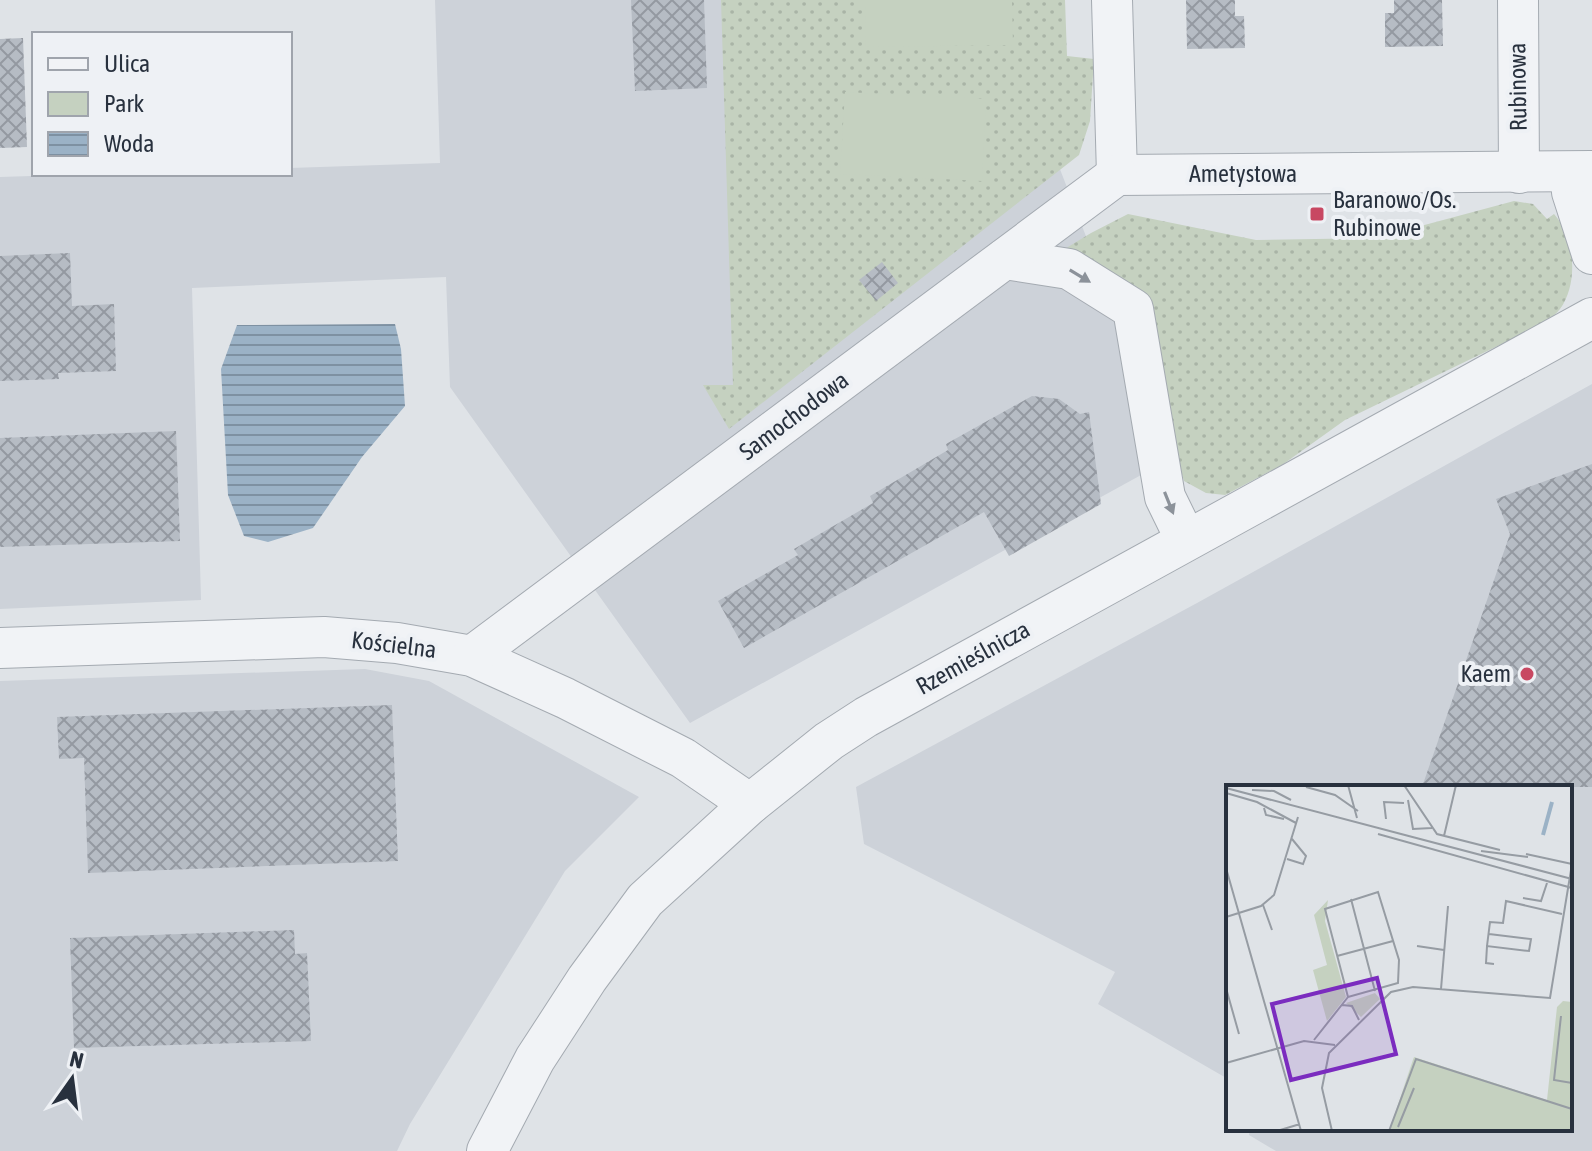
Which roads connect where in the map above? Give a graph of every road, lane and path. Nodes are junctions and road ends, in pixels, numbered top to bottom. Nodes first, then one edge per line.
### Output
1 (1112, 0) edge
2 (1518, 0) edge
3 (1581, 171) edge
4 (1519, 173) junction
5 (1117, 175) junction
6 (1592, 254) edge
7 (1005, 259) junction
8 (1592, 318) edge
9 (1186, 540) junction
10 (0, 648) edge
11 (472, 656) junction
12 (750, 804) junction
13 (487, 1151) edge

1 - 5 street
2 - 4 street, Rubinowa
3 - 4 street, Ametystowa
3 - 6 street
4 - 5 street, Ametystowa
5 - 7 street, Samochodowa
7 -> 9 street
7 - 11 street, Samochodowa
8 - 9 street, Rzemieślnicza
9 - 12 street, Rzemieślnicza
10 - 11 street, Kościelna
11 - 12 street, Kościelna
12 - 13 street, Rzemieślnicza

